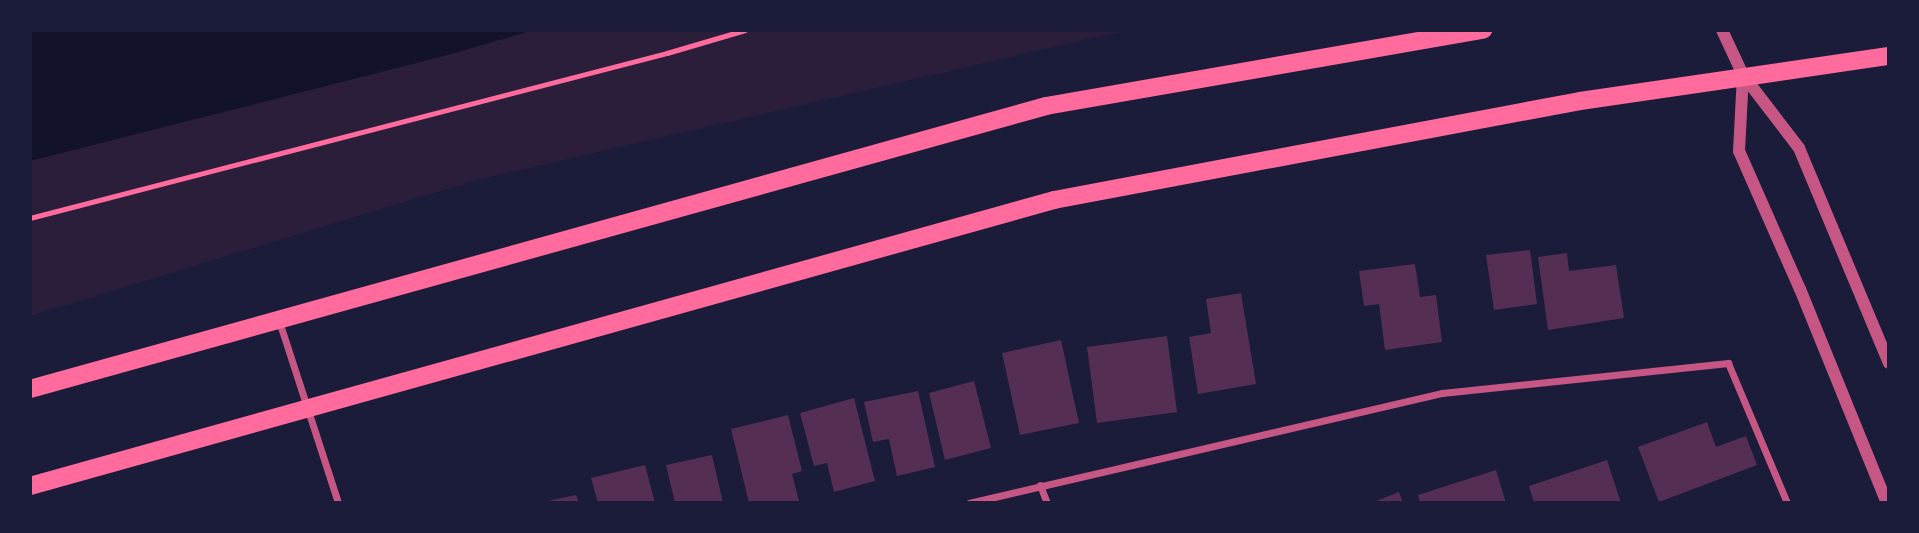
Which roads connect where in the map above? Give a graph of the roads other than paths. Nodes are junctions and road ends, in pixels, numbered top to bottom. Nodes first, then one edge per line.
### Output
1 (1483, 30) edge
2 (1722, 30) edge
3 (1889, 56) edge
4 (1743, 75) junction
5 (279, 320) junction
6 (1889, 363) edge
7 (30, 389) edge
8 (307, 407) junction
9 (1040, 485) junction
10 (30, 486) edge
11 (338, 503) edge
12 (969, 503) edge
13 (1047, 503) edge
14 (1787, 503) edge
15 (1887, 503) edge

1 - 5 main road
2 - 4 street
3 - 4 main road
4 - 6 street
4 - 8 main road
4 - 15 street
5 - 7 main road
5 - 8 street
8 - 10 main road
8 - 11 street
9 - 12 street
9 - 13 street
9 - 14 street

